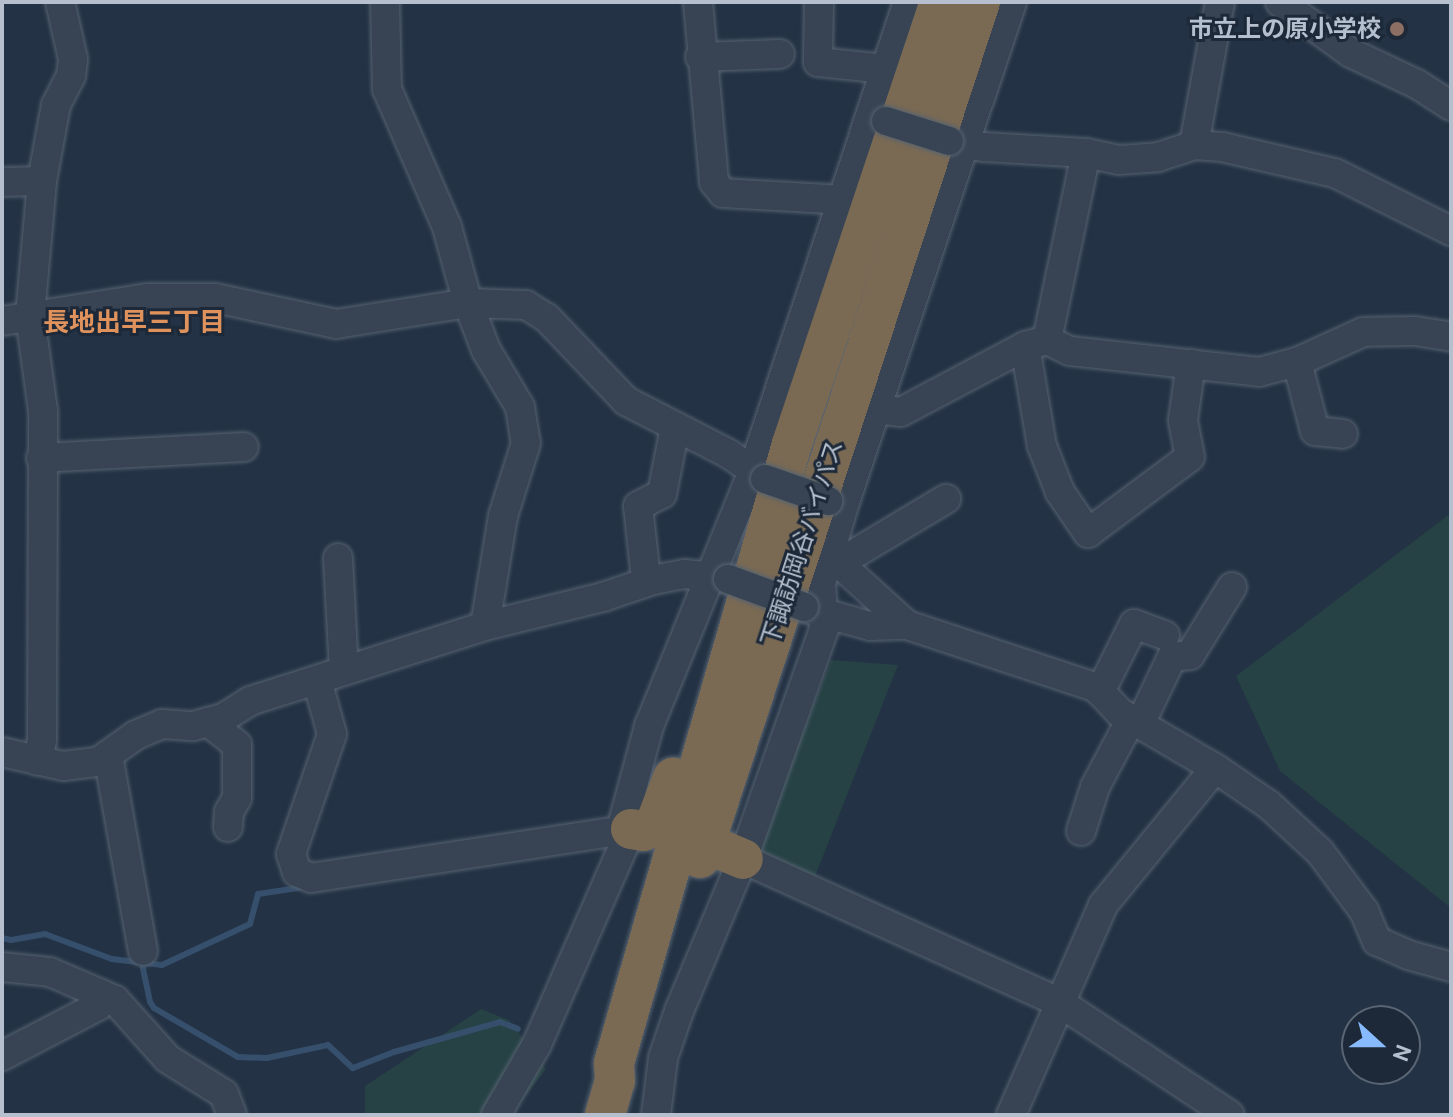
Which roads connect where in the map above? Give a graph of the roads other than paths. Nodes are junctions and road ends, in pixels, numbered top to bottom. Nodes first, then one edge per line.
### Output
1 (60, 2) edge
2 (385, 2) edge
3 (698, 2) edge
4 (819, 2) edge
5 (908, 2) edge
6 (940, 2) edge
7 (980, 2) edge
8 (1012, 2) edge
9 (1220, 2) edge
10 (1295, 8) edge
11 (780, 54) dead end
12 (700, 57) junction
13 (886, 69) junction
14 (1451, 106) edge
15 (878, 119) junction
16 (957, 143) junction
17 (1194, 145) junction
18 (1086, 153) junction
19 (42, 181) junction
20 (2, 182) edge
21 (845, 200) junction
22 (1451, 231) edge
23 (468, 303) junction
24 (30, 316) junction
25 (2, 321) edge
26 (1451, 337) edge
27 (1036, 343) junction
28 (1297, 362) junction
29 (1191, 364) junction
30 (876, 409) junction
31 (675, 427) junction
32 (1343, 434) dead end
33 (244, 447) dead end
34 (41, 458) junction
35 (759, 476) junction
36 (946, 499) dead end
37 (836, 503) junction
38 (338, 558) dead end
39 (834, 559) junction
40 (645, 570) dead end
41 (701, 573) junction
42 (1232, 587) dead end
43 (814, 610) junction
44 (907, 625) junction
45 (485, 626) junction
46 (1165, 635) dead end
47 (344, 671) junction
48 (317, 680) junction
49 (1100, 692) junction
50 (717, 699) junction
51 (208, 722) junction
52 (1136, 722) junction
53 (2, 752) edge
54 (108, 755) junction
55 (38, 761) junction
56 (1215, 768) junction
57 (228, 827) dead end
58 (626, 830) junction
59 (1081, 831) dead end
60 (705, 843) junction
61 (743, 859) junction
62 (143, 951) dead end
63 (2, 967) edge
64 (1451, 967) edge
65 (99, 993) junction
66 (1062, 1004) junction
67 (2, 1056) edge
68 (610, 1098) edge
69 (232, 1115) edge
70 (496, 1115) edge
71 (656, 1115) edge
72 (1011, 1115) edge
73 (1230, 1115) edge

1 - 19 street
2 - 23 street
3 - 12 street
4 - 13 street
5 - 13 street
6 - 50 highway, 下諏訪岡谷バイパス
7 - 60 highway, 下諏訪岡谷バイパス
8 - 16 street
9 - 17 street
10 - 14 street
11 - 12 street
12 - 21 street
13 - 15 street
15 - 16 street, bridge
15 - 21 street
16 - 18 street
16 - 30 street
17 - 18 street
17 - 22 street
18 - 27 street
19 - 20 street
19 - 24 street
21 - 35 street
23 - 24 street
23 - 31 street
23 - 45 street
24 - 25 street
24 - 34 street
26 - 28 street
27 - 29 street
27 - 29 street
27 - 30 street
28 - 29 street
28 - 32 street
30 - 37 street
31 - 35 street
31 - 40 street
33 - 34 street
34 - 55 street
35 - 37 street, bridge
35 - 41 street
36 - 39 street
37 - 39 street
38 - 47 street
39 - 43 street
39 - 44 street
41 - 43 street, bridge
41 - 45 street
41 - 58 street
42 - 52 street
43 - 44 street
43 - 61 street
44 - 49 street
45 - 47 street
46 - 49 street
47 - 48 street
48 - 51 street
48 - 58 street
49 - 52 street
50 - 58 highway
50 - 68 highway, 下諏訪岡谷バイパス
51 - 54 street
51 - 57 street
52 - 56 street
52 - 59 street
53 - 55 street
54 - 55 street
54 - 62 street
56 - 64 street
56 - 66 street
58 - 70 street
60 - 61 highway
60 - 68 highway, 下諏訪岡谷バイパス
61 - 66 street
61 - 71 street
63 - 65 street
65 - 67 street
65 - 69 street
66 - 72 street
66 - 73 street

